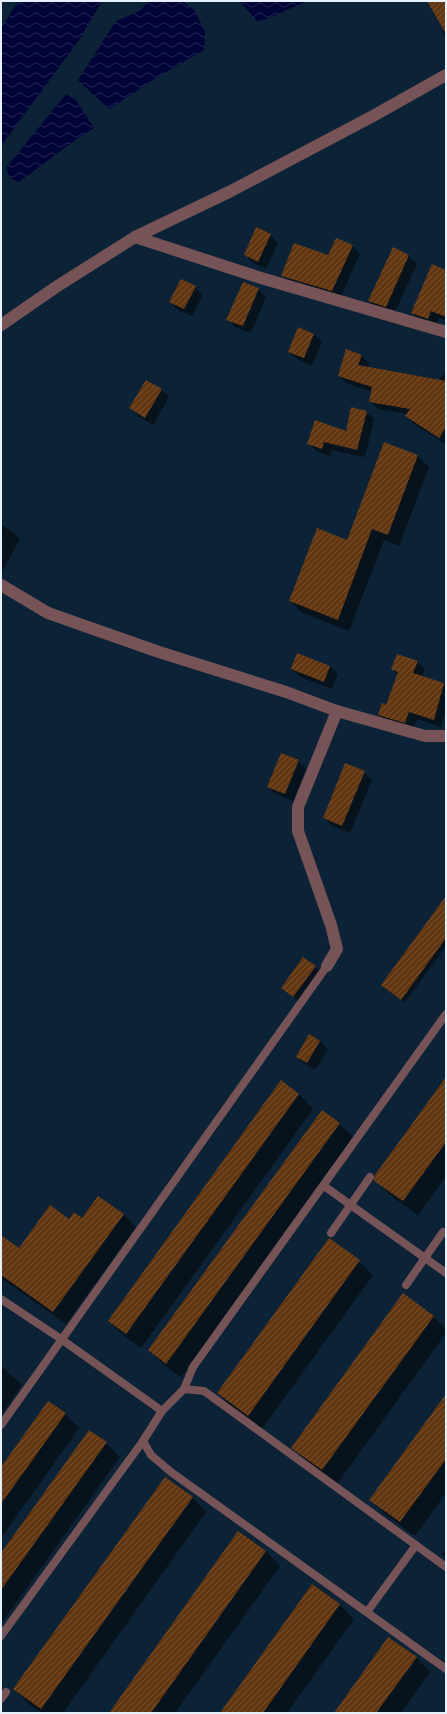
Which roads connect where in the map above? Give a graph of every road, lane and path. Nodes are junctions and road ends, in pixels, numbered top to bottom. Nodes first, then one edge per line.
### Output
1 (446, 75) edge
2 (135, 237) junction
3 (1, 325) edge
4 (446, 332) edge
5 (1, 585) edge
6 (337, 711) junction
7 (446, 736) edge
8 (327, 966) joint
9 (446, 1014) edge
10 (370, 1177) dead end
11 (324, 1186) junction
12 (351, 1205) junction
13 (443, 1232) dead end
14 (331, 1233) dead end
15 (425, 1258) junction
16 (446, 1273) edge
17 (406, 1285) dead end
18 (1, 1299) edge
19 (61, 1339) junction
20 (184, 1389) junction
21 (162, 1411) junction
22 (1, 1425) edge
23 (143, 1441) junction
24 (416, 1545) junction
25 (446, 1567) edge
26 (367, 1612) junction
27 (1, 1636) edge
28 (446, 1669) edge
29 (6, 1692) dead end
30 (1, 1699) edge

1 - 2 street
2 - 3 street
2 - 4 street
5 - 6 street
6 - 7 street
6 - 8 street
8 - 19 lane
9 - 11 lane
10 - 12 lane
11 - 12 lane
11 - 20 lane
12 - 14 lane
12 - 15 lane
13 - 15 lane
15 - 16 lane
15 - 17 lane
18 - 19 lane
19 - 21 lane
19 - 22 lane
20 - 21 lane
20 - 24 lane
21 - 23 lane
23 - 26 lane
23 - 27 lane
24 - 25 lane
24 - 26 lane
26 - 28 lane
29 - 30 lane

